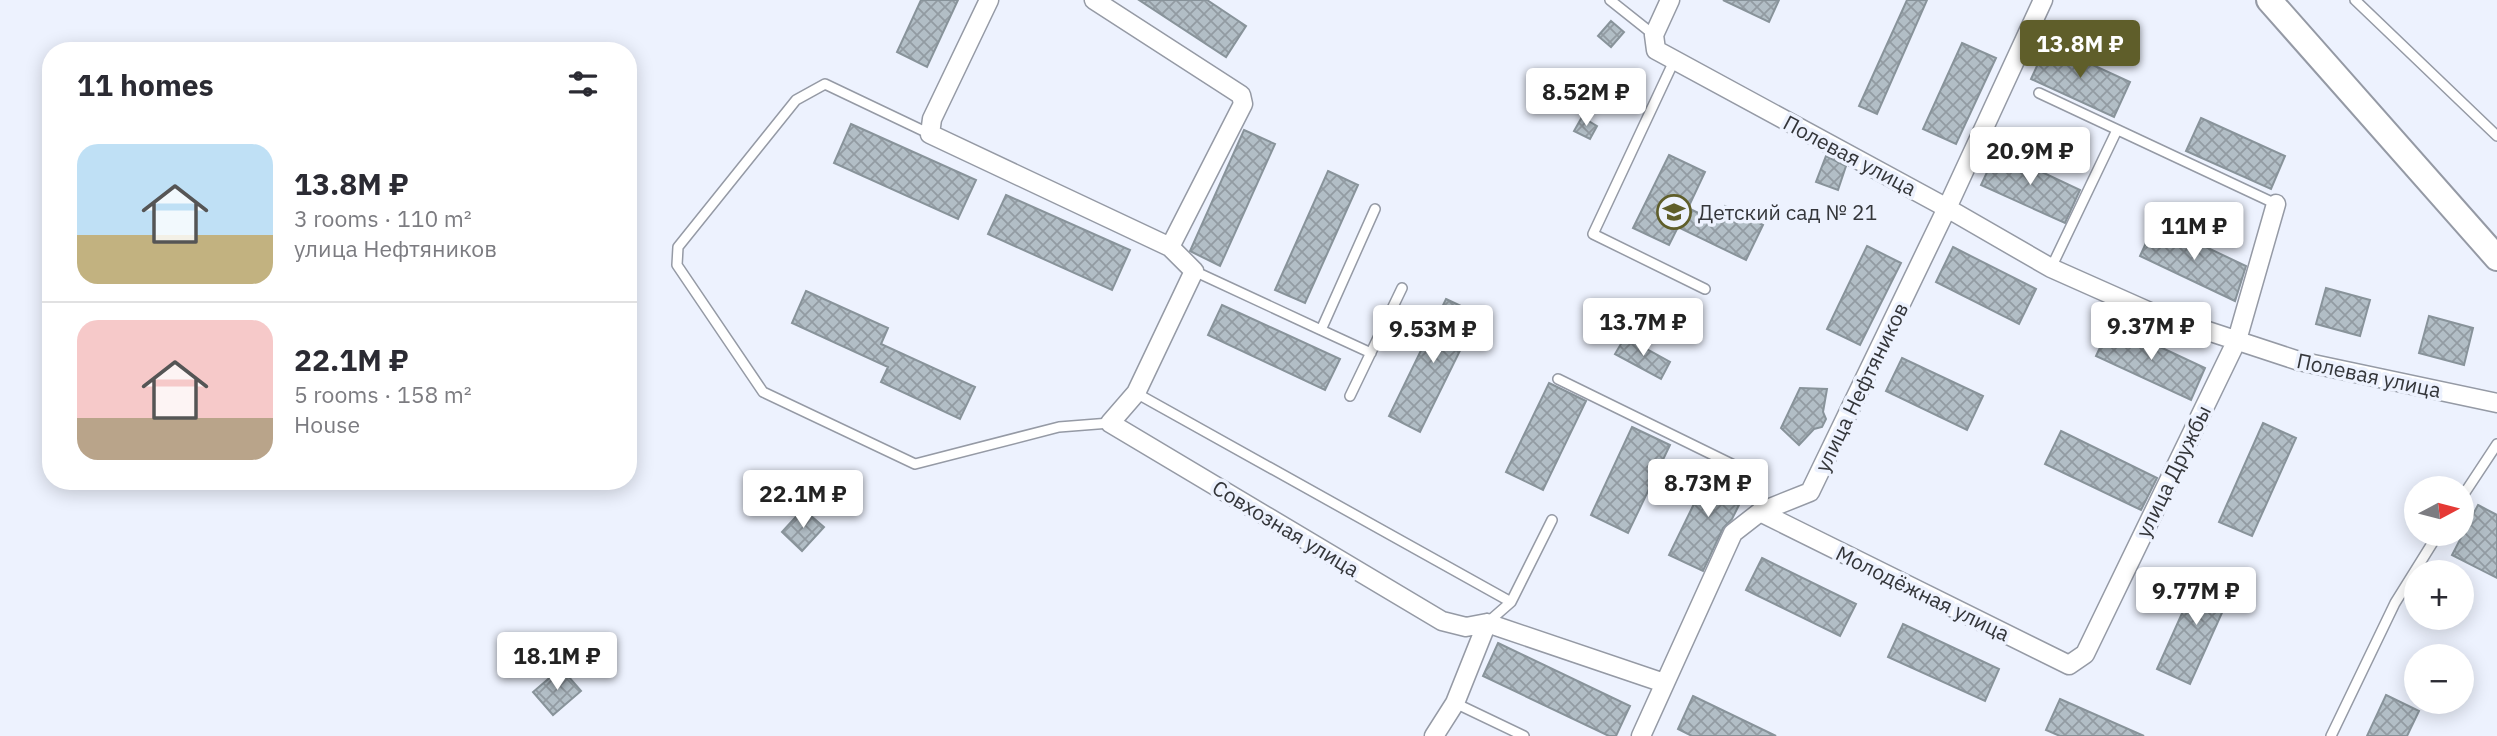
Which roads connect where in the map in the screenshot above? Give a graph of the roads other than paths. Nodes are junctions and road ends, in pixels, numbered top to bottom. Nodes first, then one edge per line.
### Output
1 (989, 0) edge
2 (1094, 0) edge
3 (1610, 0) edge
4 (1670, 0) edge
5 (2043, 0) edge
6 (2269, 0) edge
7 (2355, 0) edge
8 (1654, 35) junction
9 (1674, 61) junction
10 (2039, 93) dead end
11 (2117, 130) junction
12 (930, 134) junction
13 (2497, 136) edge
14 (2276, 204) joint
15 (1947, 208) junction
16 (1375, 209) dead end
17 (1170, 247) junction
18 (2497, 258) edge
19 (2051, 268) junction
20 (1194, 271) junction
21 (1402, 288) dead end
22 (1705, 289) dead end
23 (1321, 330) junction
24 (2237, 340) junction
25 (1371, 353) junction
26 (1558, 379) dead end
27 (1136, 393) junction
28 (1350, 396) dead end
29 (2497, 403) edge
30 (1110, 423) junction
31 (2497, 444) edge
32 (2474, 479) edge
33 (1760, 512) junction
34 (1552, 520) dead end
35 (2431, 546) edge
36 (1511, 602) junction
37 (1487, 623) junction
38 (2085, 654) joint
39 (1664, 683) junction
40 (1455, 703) junction
41 (1434, 736) edge
42 (1524, 736) edge
43 (1641, 736) edge
44 (2331, 736) edge

1 - 12 street
2 - 17 street
3 - 8 lane
4 - 8 street
5 - 15 street, улица Нефтяников
6 - 18 street
7 - 13 lane
8 - 9 street, Полевая улица
9 - 15 street, Полевая улица
9 - 22 lane
10 - 11 lane
11 - 14 lane
11 - 19 lane
12 - 17 street
12 - 30 lane
14 - 24 street, улица Дружбы
15 - 19 street, Полевая улица
15 - 33 street, улица Нефтяников
16 - 23 lane
17 - 20 street
19 - 24 street, Полевая улица
20 - 23 lane
20 - 27 street
21 - 25 lane
23 - 25 lane
24 - 29 street, Полевая улица
24 - 38 street, улица Дружбы
25 - 28 lane
26 - 33 lane
27 - 30 street
27 - 36 lane
30 - 37 street, Совхозная улица
31 - 32 lane
33 - 38 street, Молодёжная улица
33 - 39 street, улица Нефтяников
34 - 36 lane
35 - 44 lane
36 - 37 lane
37 - 39 street, Совхозная улица
37 - 40 street
39 - 43 street, улица Нефтяников
40 - 41 street
40 - 42 lane

